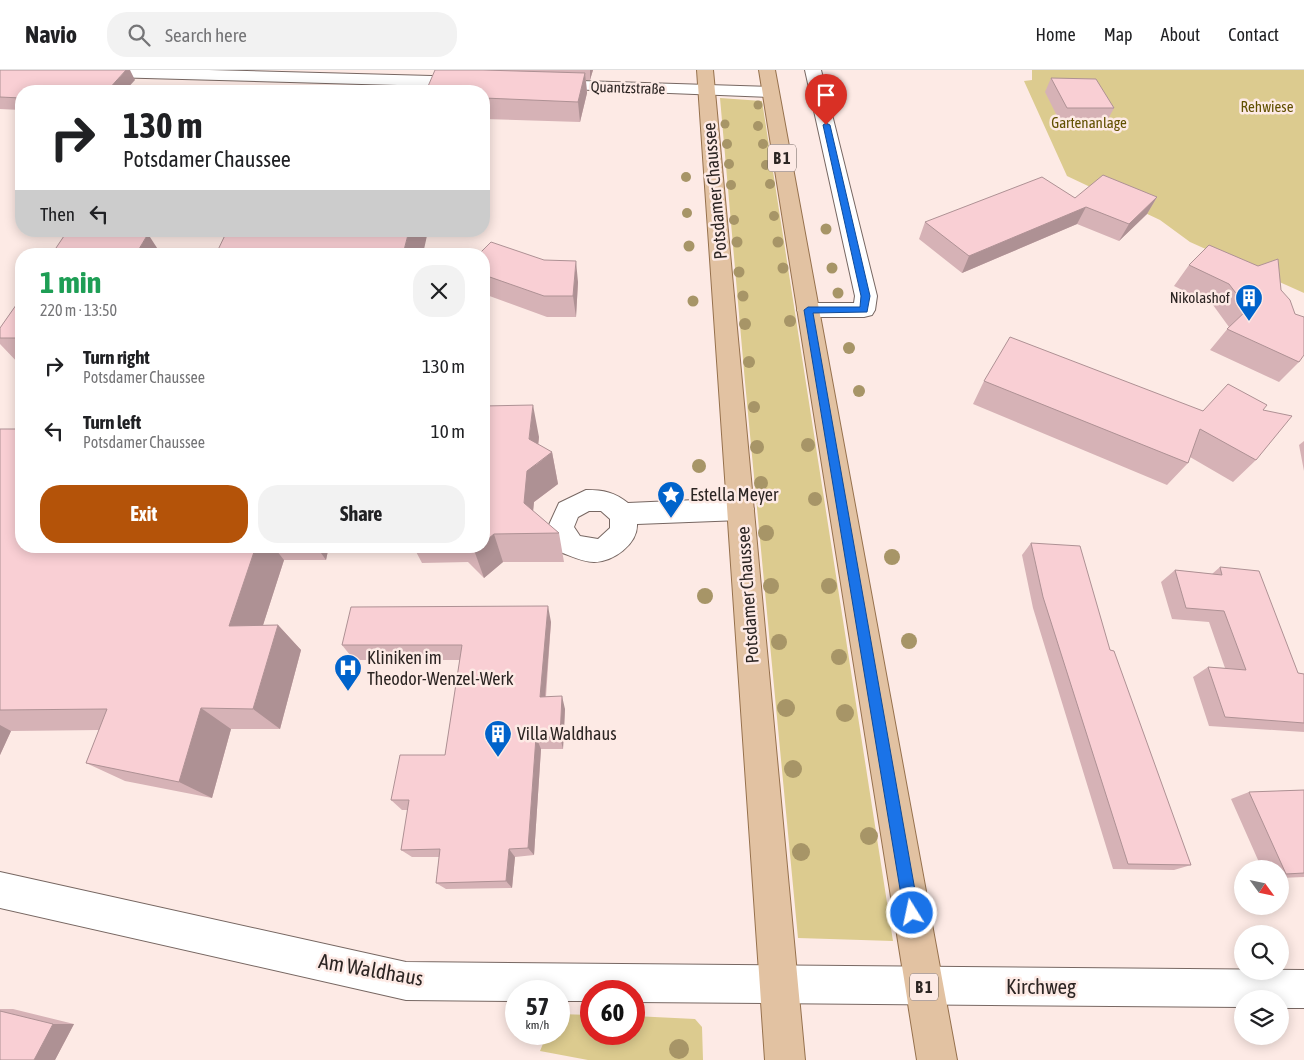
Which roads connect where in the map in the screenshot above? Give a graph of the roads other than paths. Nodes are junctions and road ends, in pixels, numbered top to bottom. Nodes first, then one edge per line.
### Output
1 (36, 70) edge
2 (705, 70) edge
3 (767, 70) edge
4 (813, 70) edge
5 (318, 74) edge
6 (486, 83) edge
7 (535, 84) edge
8 (707, 90) junction
9 (770, 92) junction
10 (808, 310) junction
11 (741, 509) junction
12 (623, 514) dead end
13 (0, 890) edge
14 (779, 986) junction
15 (924, 986) junction
16 (1304, 989) edge
17 (785, 1060) edge
18 (937, 1060) edge

1 - 5 street
2 - 8 main road, Potsdamer Chaussee
3 - 9 main road, B 1
4 - 10 street
5 - 6 street
7 - 8 street, Quantzstraße
8 - 9 street, Quantzstraße
8 - 11 main road, Potsdamer Chaussee
9 - 10 main road, B 1
10 - 15 main road, B 1
11 - 12 street
11 - 14 main road, Potsdamer Chaussee
13 - 14 street, Am Waldhaus
14 - 15 street, Kirchweg
14 - 17 main road, Potsdamer Chaussee
15 - 16 street, Kirchweg
15 - 18 main road, B 1

